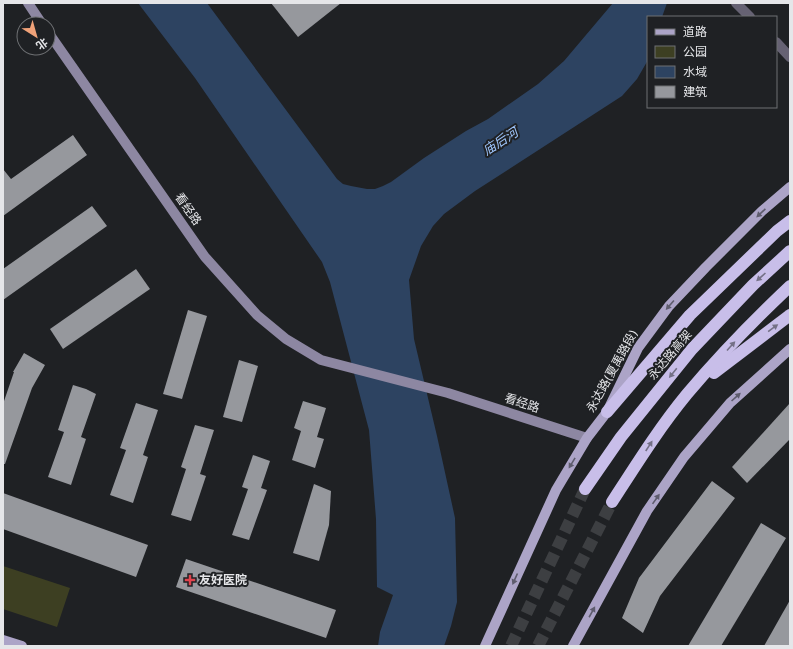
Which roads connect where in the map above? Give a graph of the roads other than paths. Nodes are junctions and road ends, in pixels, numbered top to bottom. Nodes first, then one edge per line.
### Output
1 (28, 3) edge
2 (736, 3) edge
3 (37, 16) edge
4 (749, 16) edge
5 (56, 43) edge
6 (777, 43) edge
7 (790, 57) edge
8 (790, 187) edge
9 (790, 221) edge
10 (790, 251) edge
11 (790, 286) edge
12 (790, 315) edge
13 (790, 349) edge
14 (687, 395) junction
15 (607, 412) junction
16 (587, 438) junction
17 (585, 489) tunnel mouth
18 (612, 502) tunnel mouth
19 (3, 640) edge
20 (22, 646) edge
21 (485, 646) edge
22 (573, 646) edge

1 - 3 main road
2 - 4 street
5 - 16 main road, 看经路
6 - 7 street
8 -> 15 main road, 永达路(夏禹路段)
9 - 15 highway
10 -> 17 highway, 永达路高架
14 -> 11 highway
14 -> 12 highway
22 -> 13 main road
18 -> 14 highway
15 - 16 main road, 永达路(夏禹路段)
16 -> 21 main road, 永达路(夏禹路段)
19 - 20 main road

